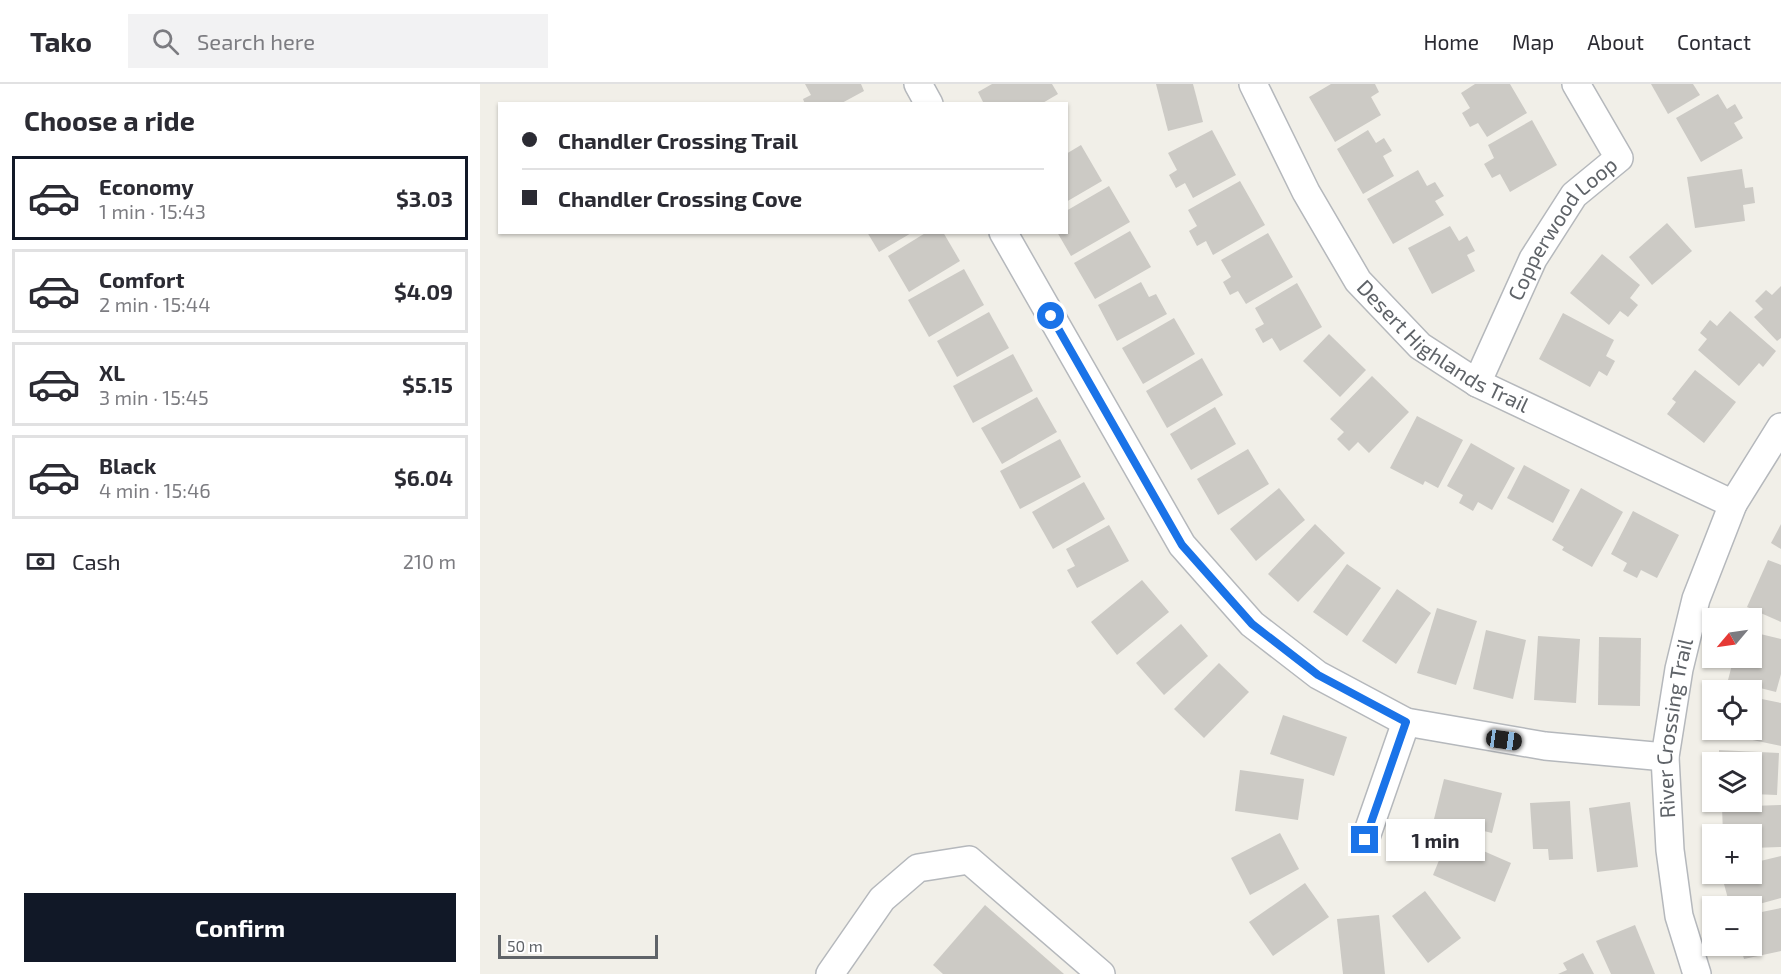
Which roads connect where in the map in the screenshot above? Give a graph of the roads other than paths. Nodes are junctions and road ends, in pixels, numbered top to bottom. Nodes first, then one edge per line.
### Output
1 (918, 84) edge
2 (1253, 84) edge
3 (1576, 84) edge
4 (928, 102) edge
5 (1004, 234) edge
6 (1477, 383) junction
7 (1781, 427) edge
8 (1733, 504) junction
9 (1406, 722) junction
10 (1665, 757) junction
11 (1365, 840) dead end
12 (830, 974) edge
13 (1101, 974) edge
14 (1697, 974) edge

1 - 4 street
2 - 6 street, Desert Highlands Trail
3 - 6 street, Copperwood Loop
5 - 9 street
6 - 8 street, Desert Highlands Trail
7 - 8 street, River Crossing Trail
8 - 10 street, River Crossing Trail
9 - 10 street
9 - 11 street
10 - 14 street, River Crossing Trail
12 - 13 street

